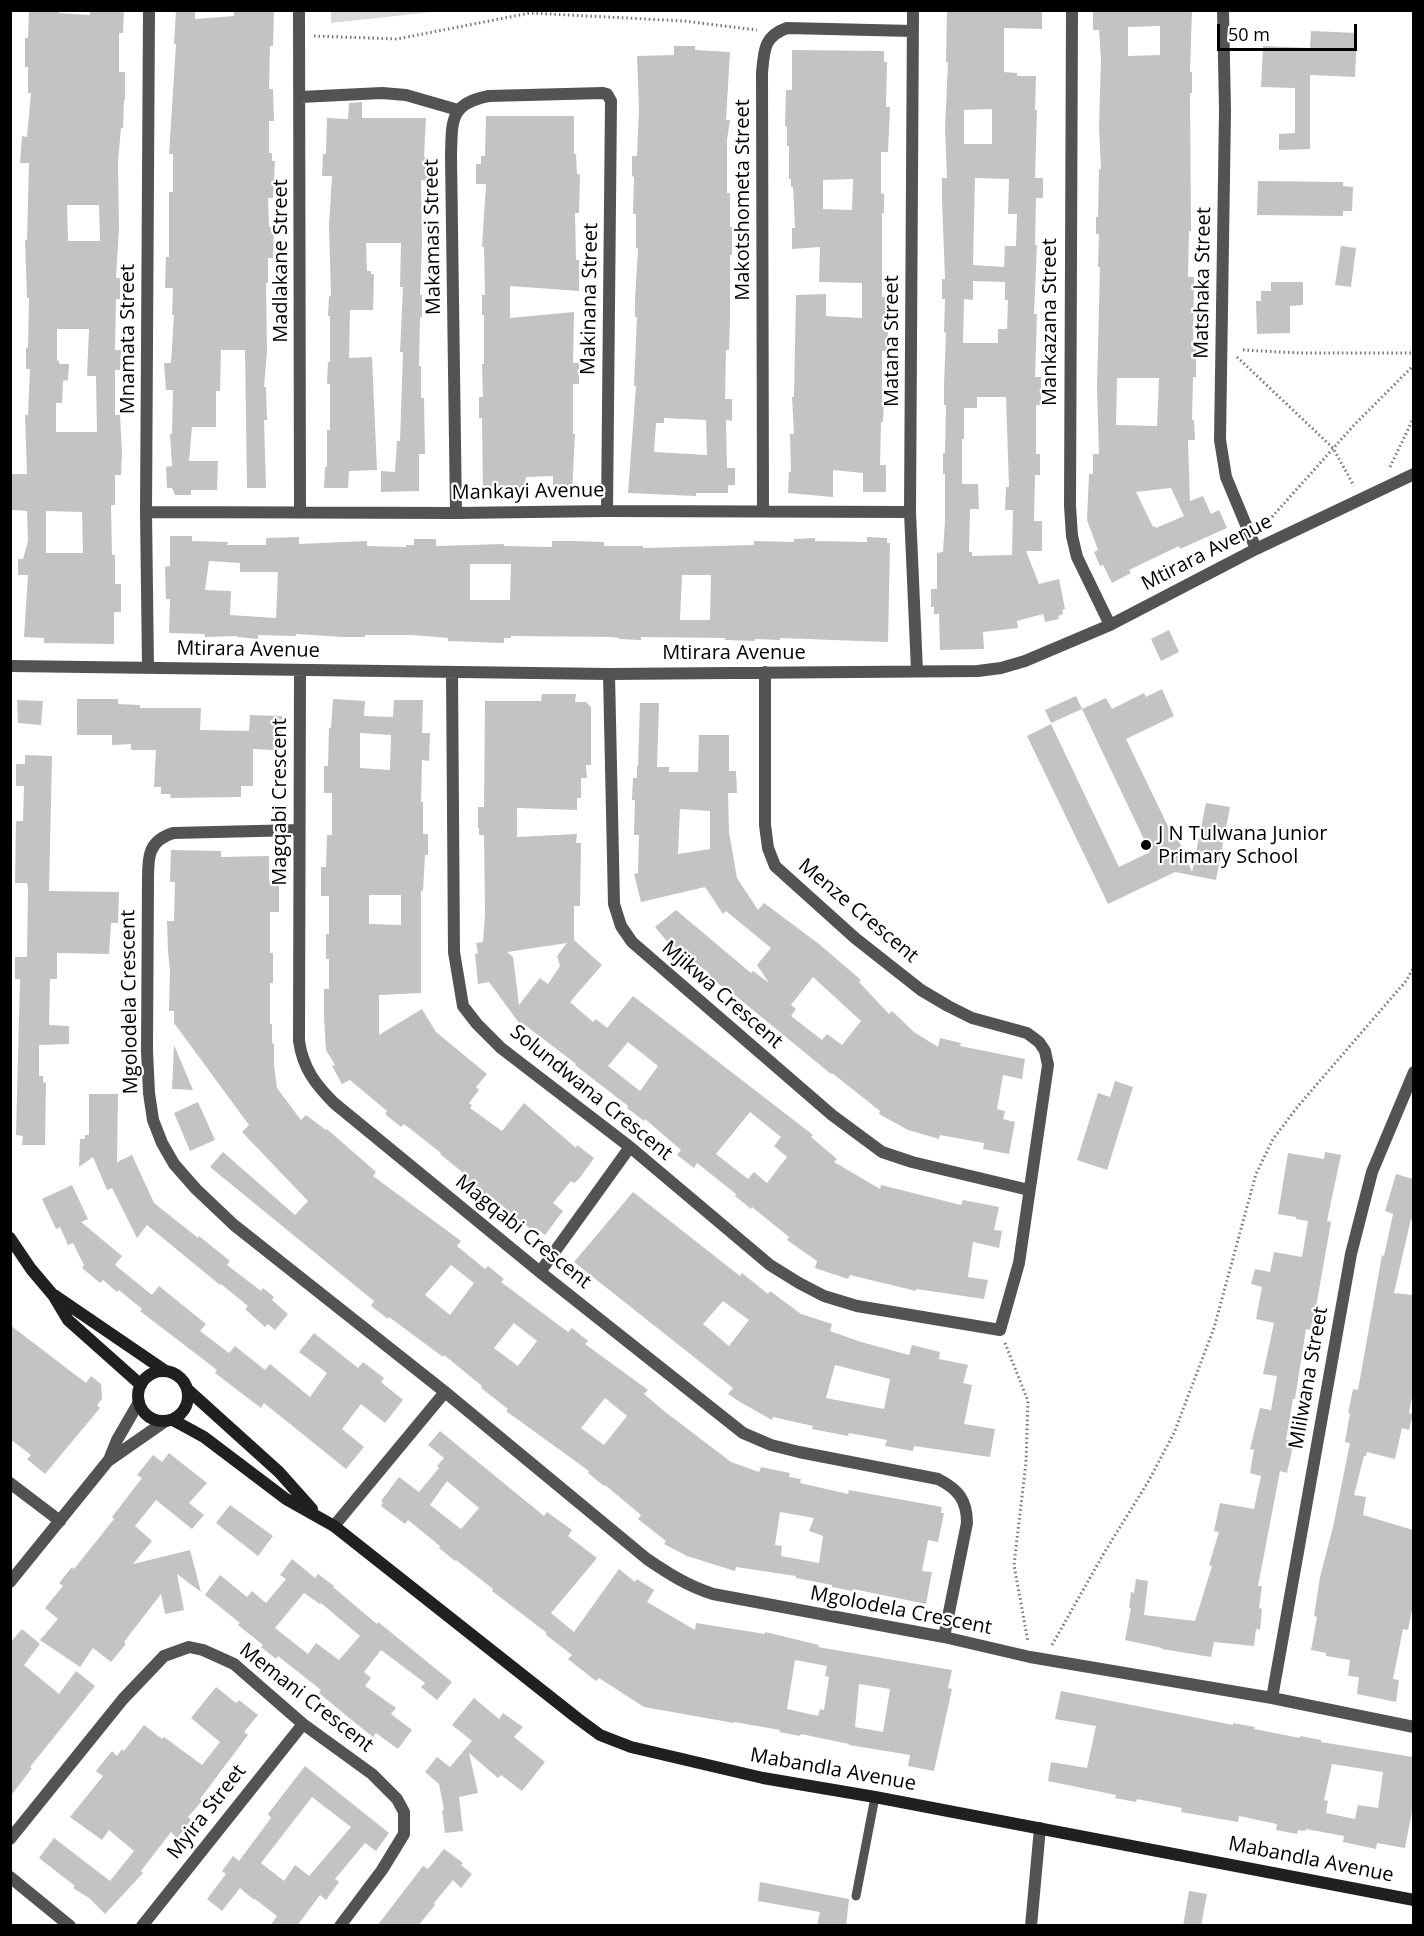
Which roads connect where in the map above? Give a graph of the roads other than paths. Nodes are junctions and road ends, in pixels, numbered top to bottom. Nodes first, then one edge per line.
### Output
1 (149, 10) edge
2 (299, 10) edge
3 (913, 10) edge
4 (1072, 10) edge
5 (1223, 10) edge
6 (913, 31) junction
7 (300, 97) junction
8 (458, 110) junction
9 (1413, 474) edge
10 (607, 511) junction
11 (764, 511) junction
12 (146, 512) junction
13 (300, 512) junction
14 (910, 512) junction
15 (456, 513) junction
16 (1255, 544) junction
17 (1110, 625) junction
18 (10, 666) edge
19 (148, 667) junction
20 (300, 670) junction
21 (917, 671) junction
22 (452, 672) junction
23 (765, 672) junction
24 (609, 674) junction
25 (299, 830) junction
26 (1413, 1072) edge
27 (630, 1147) junction
28 (1029, 1190) junction
29 (10, 1238) edge
30 (540, 1272) junction
31 (53, 1295) junction
32 (164, 1371) junction
33 (141, 1385) junction
34 (187, 1389) junction
35 (445, 1392) junction
36 (139, 1402) junction
37 (169, 1421) junction
38 (108, 1461) junction
39 (10, 1483) edge
40 (317, 1515) junction
41 (60, 1521) junction
42 (334, 1526) junction
43 (10, 1582) edge
44 (944, 1637) junction
45 (1272, 1698) junction
46 (303, 1724) junction
47 (1413, 1727) edge
48 (875, 1797) junction
49 (1040, 1828) junction
50 (10, 1839) edge
51 (10, 1877) edge
52 (856, 1896) dead end
53 (1413, 1900) edge
54 (70, 1926) edge
55 (142, 1926) edge
56 (340, 1926) edge
57 (1031, 1926) edge

1 - 12 street, Mnamata Street
2 - 7 street, Madlakane Street
3 - 6 street, Matana Street
4 - 17 street, Mankazana Street
5 - 16 street, Matshaka Street
6 - 11 street, Makotshometa Street
6 - 14 street, Matana Street
7 - 8 street
7 - 13 street, Madlakane Street
8 - 10 street, Makinana Street
8 - 15 street, Makamasi Street
9 - 16 street, Mtirara Avenue
10 - 11 street, Mankayi Avenue
10 - 15 street, Mankayi Avenue
11 - 14 street, Mankayi Avenue
12 - 13 street, Mankayi Avenue
12 - 19 street, Mnamata Street
13 - 15 street, Mankayi Avenue
14 - 21 street, Matana Street
16 - 17 street, Mtirara Avenue
17 - 21 street, Mtirara Avenue
18 - 19 street, Mtirara Avenue
19 - 20 street, Mtirara Avenue
20 - 22 street, Mtirara Avenue
20 - 25 street, Magqabi Crescent
21 - 23 street, Mtirara Avenue
22 - 24 street, Mtirara Avenue
22 - 27 street, Solundwana Crescent
23 - 24 street, Mtirara Avenue
23 - 28 street, Menze Crescent
24 - 28 street, Mjikwa Crescent
25 - 30 street, Magqabi Crescent
25 - 35 street, Mgolodela Crescent
26 - 45 street, Mlilwana Street
27 - 28 street, Solundwana Crescent
27 - 30 street
29 - 31 street
30 - 44 street, Magqabi Crescent
31 - 32 street
31 - 33 street
32 - 33 street
32 - 34 street
33 - 36 street
34 - 37 street
34 - 40 street, Mabandla Avenue
35 - 42 street
35 - 44 street, Mgolodela Crescent
36 - 37 street
36 - 38 street
37 - 38 street
37 - 40 street, Mabandla Avenue
38 - 41 street
39 - 41 street
40 - 42 street, Mabandla Avenue
41 - 43 street
42 - 48 street, Mabandla Avenue
44 - 45 street, Mgolodela Crescent
45 - 47 street, Mgolodela Crescent
46 - 50 street, Memani Crescent
46 - 55 street, Myira Street
46 - 56 street, Memani Crescent
48 - 49 street, Mabandla Avenue
48 - 52 lane
49 - 53 street, Mabandla Avenue
49 - 57 street
51 - 54 street

